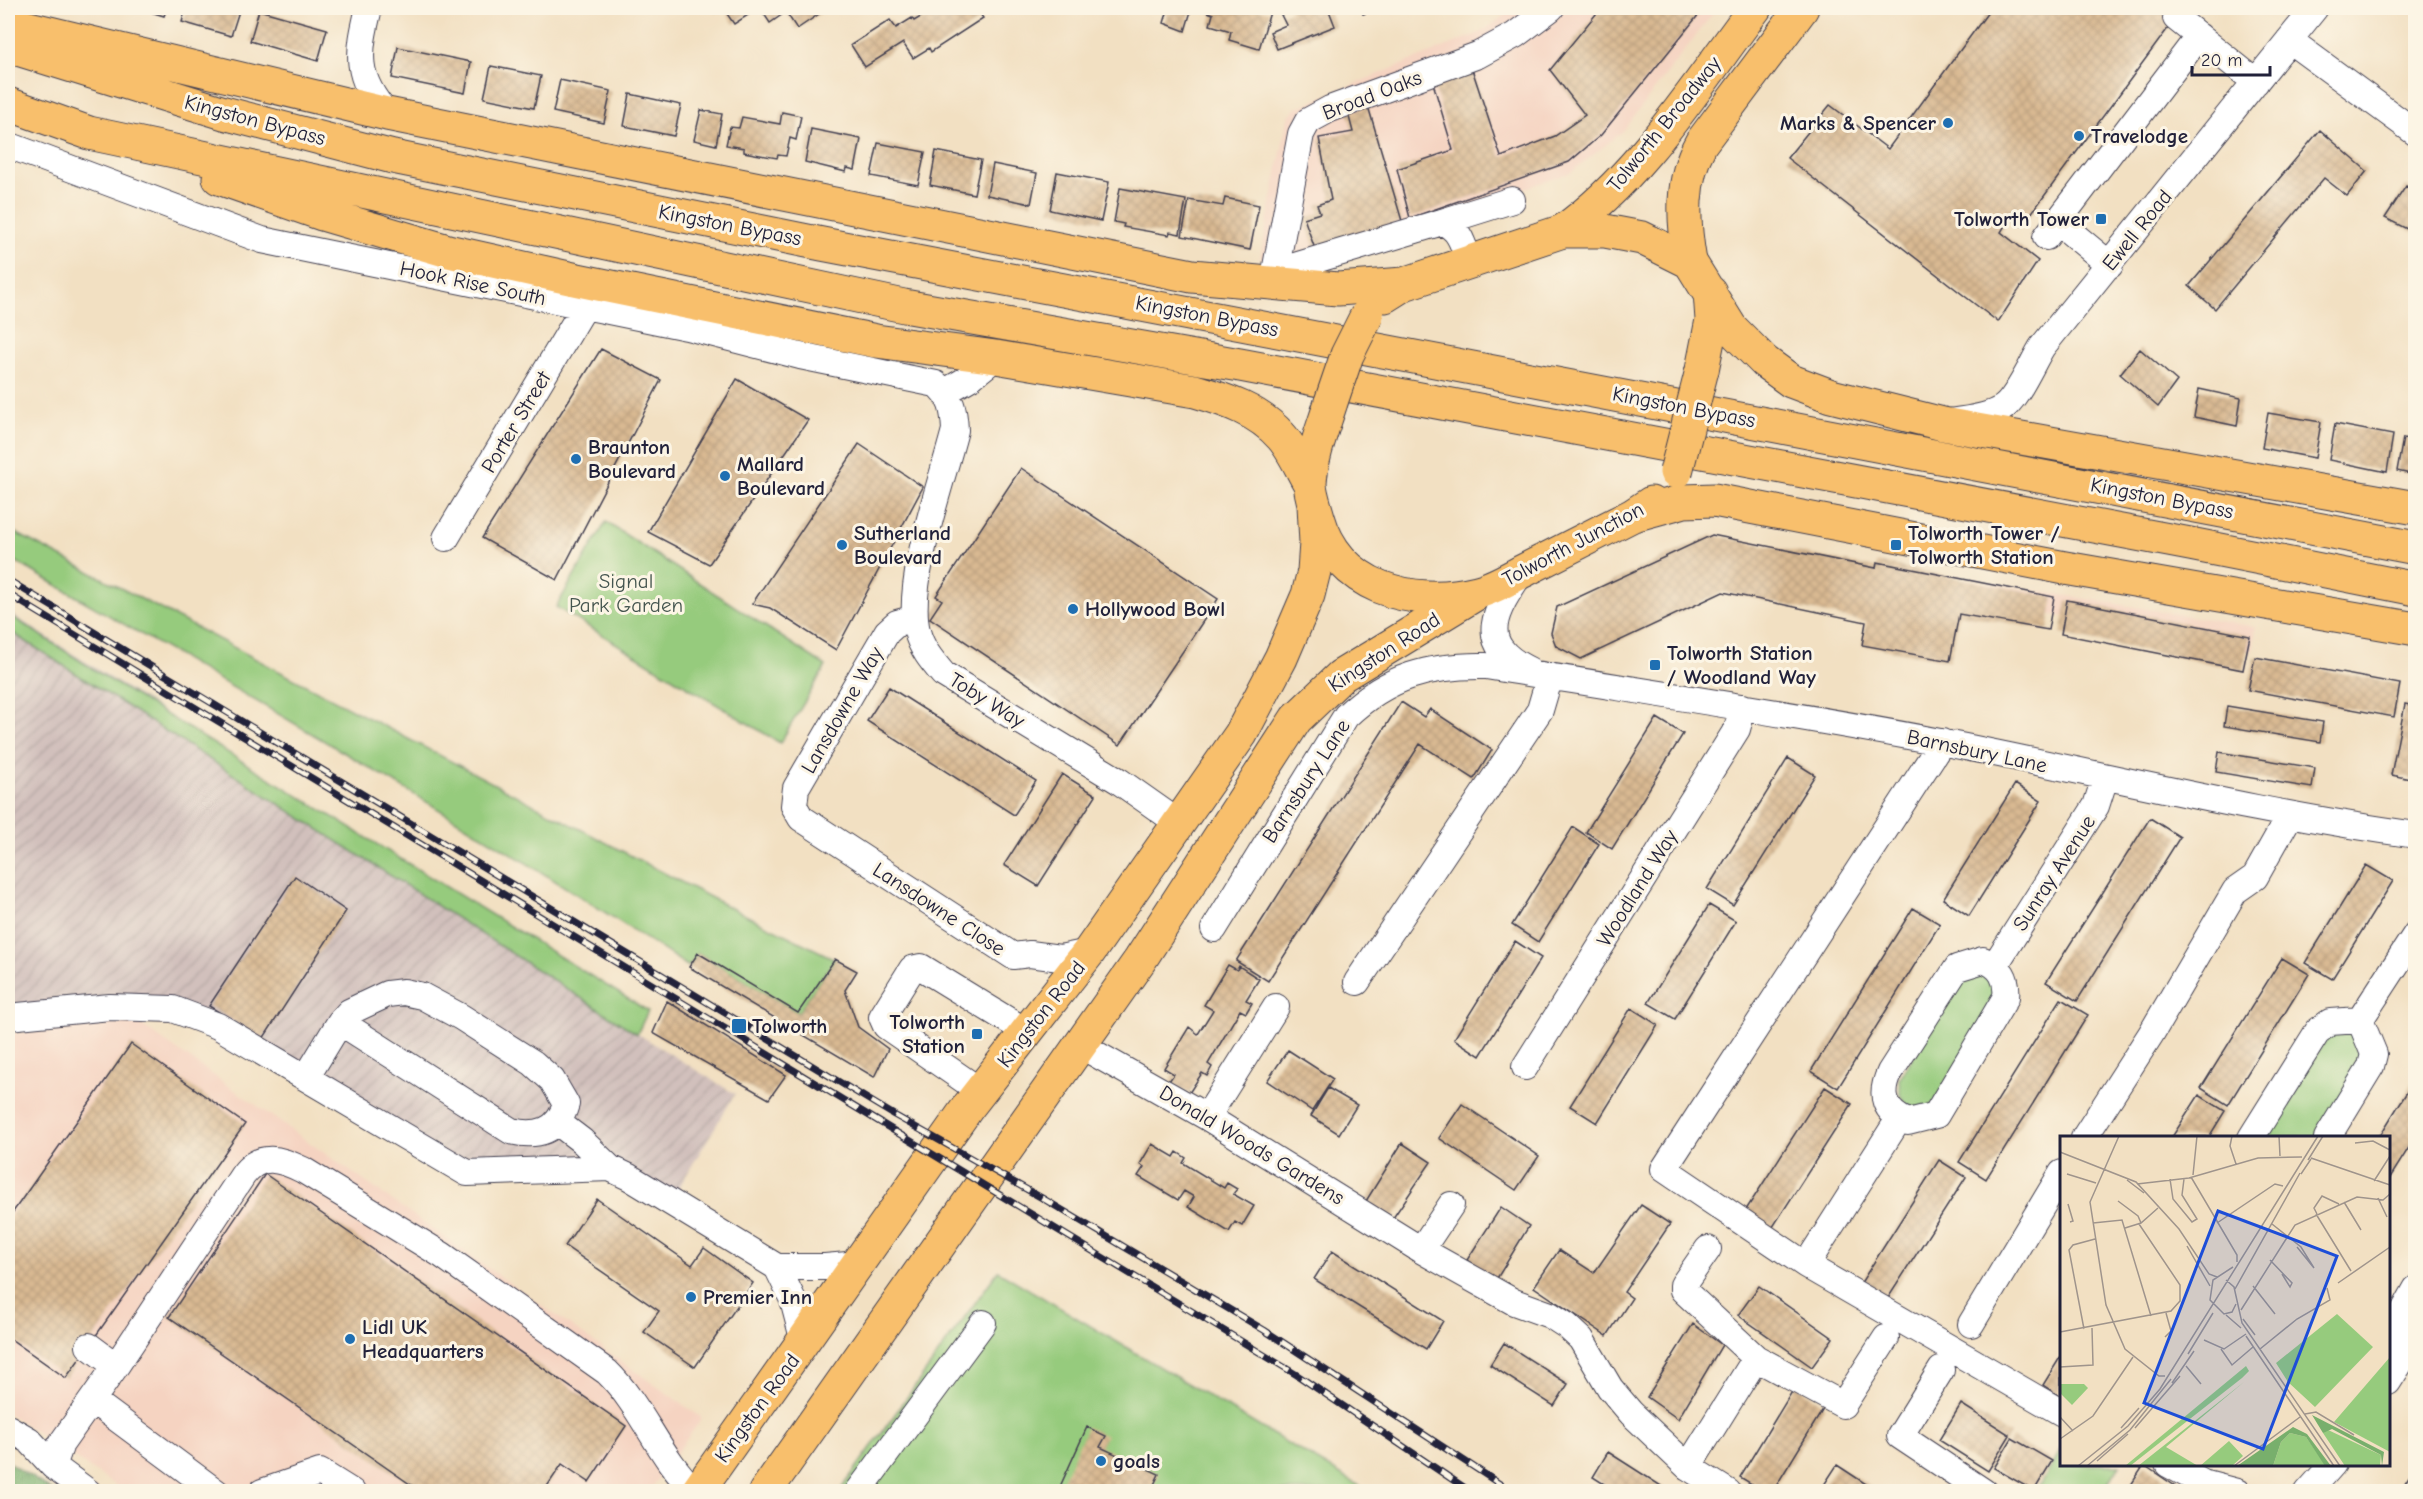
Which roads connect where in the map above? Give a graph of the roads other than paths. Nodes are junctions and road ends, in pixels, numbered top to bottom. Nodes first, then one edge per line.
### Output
1 (369, 8) edge
2 (1551, 8) edge
3 (1755, 8) edge
4 (1802, 8) edge
5 (2315, 8) edge
6 (2176, 18) dead end
7 (8, 23) edge
8 (2199, 36) junction
9 (2289, 40) junction
10 (8, 46) edge
11 (2256, 82) junction
12 (8, 104) edge
13 (387, 114) junction
14 (90, 133) junction
15 (2415, 133) edge
16 (8, 145) edge
17 (1512, 200) dead end
18 (1442, 222) junction
19 (1563, 231) junction
20 (1469, 262) junction
21 (1690, 262) junction
22 (2110, 265) junction
23 (1276, 279) junction
24 (1404, 284) junction
25 (1710, 292) junction
26 (585, 306) junction
27 (996, 357) junction
28 (945, 392) junction
29 (1943, 424) junction
30 (1312, 495) junction
31 (2415, 508) edge
32 (1633, 515) junction
33 (446, 538) dead end
34 (2415, 548) edge
35 (1522, 571) junction
36 (2415, 589) edge
37 (1479, 592) junction
38 (915, 618) junction
39 (2415, 629) edge
40 (1544, 675) junction
41 (1743, 707) junction
42 (1942, 742) junction
43 (2105, 778) junction
44 (2290, 815) junction
45 (801, 818) joint
46 (1180, 824) junction
47 (2415, 835) edge
48 (1214, 929) dead end
49 (2415, 934) edge
50 (1089, 952) junction
51 (1995, 965) junction
52 (1357, 982) dead end
53 (1276, 1007) dead end
54 (8, 1017) edge
55 (2360, 1020) junction
56 (340, 1022) junction
57 (1027, 1032) junction
58 (1080, 1045) junction
59 (1525, 1067) dead end
60 (306, 1078) junction
61 (980, 1091) junction
62 (1207, 1117) junction
63 (1899, 1119) junction
64 (557, 1122) junction
65 (2085, 1136) edge
66 (2252, 1136) edge
67 (2328, 1136) edge
68 (610, 1168) junction
69 (2060, 1175) edge
70 (1451, 1205) dead end
71 (1708, 1249) dead end
72 (1421, 1250) junction
73 (860, 1264) junction
74 (1806, 1265) junction
75 (777, 1267) junction
76 (2415, 1289) edge
77 (983, 1323) dead end
78 (1971, 1324) dead end
79 (1886, 1338) dead end
80 (804, 1342) junction
81 (89, 1346) dead end
82 (1756, 1358) junction
83 (116, 1366) junction
84 (1941, 1370) dead end
85 (2390, 1379) edge
86 (92, 1400) junction
87 (2060, 1412) edge
88 (8, 1428) edge
89 (8, 1444) edge
90 (54, 1466) junction
91 (2172, 1466) edge
92 (2331, 1466) edge
93 (1688, 1467) junction
94 (88, 1491) edge
95 (216, 1491) edge
96 (262, 1491) edge
97 (352, 1491) edge
98 (696, 1491) edge
99 (765, 1491) edge
100 (858, 1491) edge
101 (1728, 1491) edge
102 (1984, 1491) edge
103 (2237, 1491) edge
104 (2308, 1491) edge

1 - 13 street
2 - 23 street, Broad Oaks
3 - 19 main road, Tolworth Broadway
4 - 21 main road, Tolworth Broadway
5 - 9 street, Ewell Road
6 - 8 street
7 - 13 main road
8 - 11 street
8 - 22 street
9 - 11 street, Ewell Road
9 - 15 street
10 - 34 main road, Kingston Bypass
11 - 22 street, Ewell Road
12 - 14 main road, Kingston Bypass
13 - 23 main road
14 - 27 main road
14 - 36 main road, Kingston Bypass
16 - 26 street, Hook Rise South
17 - 18 street
18 - 20 street
18 - 23 street
19 - 20 main road, Tolworth Junction
19 - 21 main road, Tolworth Junction
20 - 24 main road, Tolworth Junction
21 - 25 main road, Tolworth Junction
22 - 29 street, Ewell Road
23 - 24 main road
24 - 30 main road, Tolworth Junction, bridge
25 - 29 main road
25 - 32 main road, Tolworth Junction, bridge
26 - 28 street, Hook Rise South
26 - 33 street, Porter Street
27 - 28 street
27 - 30 main road
28 - 38 street, Toby Way
29 - 31 main road
30 - 37 main road, Tolworth Junction
30 - 46 main road, Kingston Road
32 - 35 main road, Tolworth Junction
32 - 39 main road
35 - 37 main road, Tolworth Junction
35 - 40 street, Barnsbury Lane
37 - 58 main road, Kingston Road
38 - 45 street, Lansdowne Way
38 - 46 street, Toby Way
40 - 41 street, Barnsbury Lane
40 - 48 street, Barnsbury Lane
40 - 52 street
41 - 42 street, Barnsbury Lane
41 - 59 street, Woodland Way
42 - 43 street, Barnsbury Lane
42 - 74 street
43 - 44 street, Barnsbury Lane
43 - 51 street, Sunray Avenue
44 - 47 street, Barnsbury Lane
44 - 65 street
45 - 50 street, Lansdowne Close
46 - 50 main road, Kingston Road
49 - 55 street
50 - 57 main road, Kingston Road
51 - 63 street
51 - 63 street
53 - 62 street
54 - 60 street
55 - 66 street
55 - 67 street
56 - 60 street
56 - 64 street
56 - 64 street
57 - 61 main road, Kingston Road
57 - 61 street
58 - 62 street, Donald Woods Gardens
58 - 99 main road, Kingston Road
60 - 68 street
61 - 73 main road, Kingston Road
62 - 72 street, Donald Woods Gardens
63 - 74 street
64 - 68 street
68 - 75 street
69 - 78 street
70 - 72 street
71 - 82 street
72 - 93 street, Donald Woods Gardens
73 - 75 street
73 - 80 main road, Kingston Road
74 - 87 street
75 - 80 street
76 - 85 street
77 - 100 street
79 - 82 street
80 - 98 main road, Kingston Road
81 - 83 street
82 - 93 street
83 - 86 street
83 - 98 street
84 - 102 street
86 - 90 street
86 - 95 street
88 - 90 street
89 - 90 street
90 - 94 street
91 - 103 street
92 - 104 street
93 - 101 street, Donald Woods Gardens
96 - 97 street

